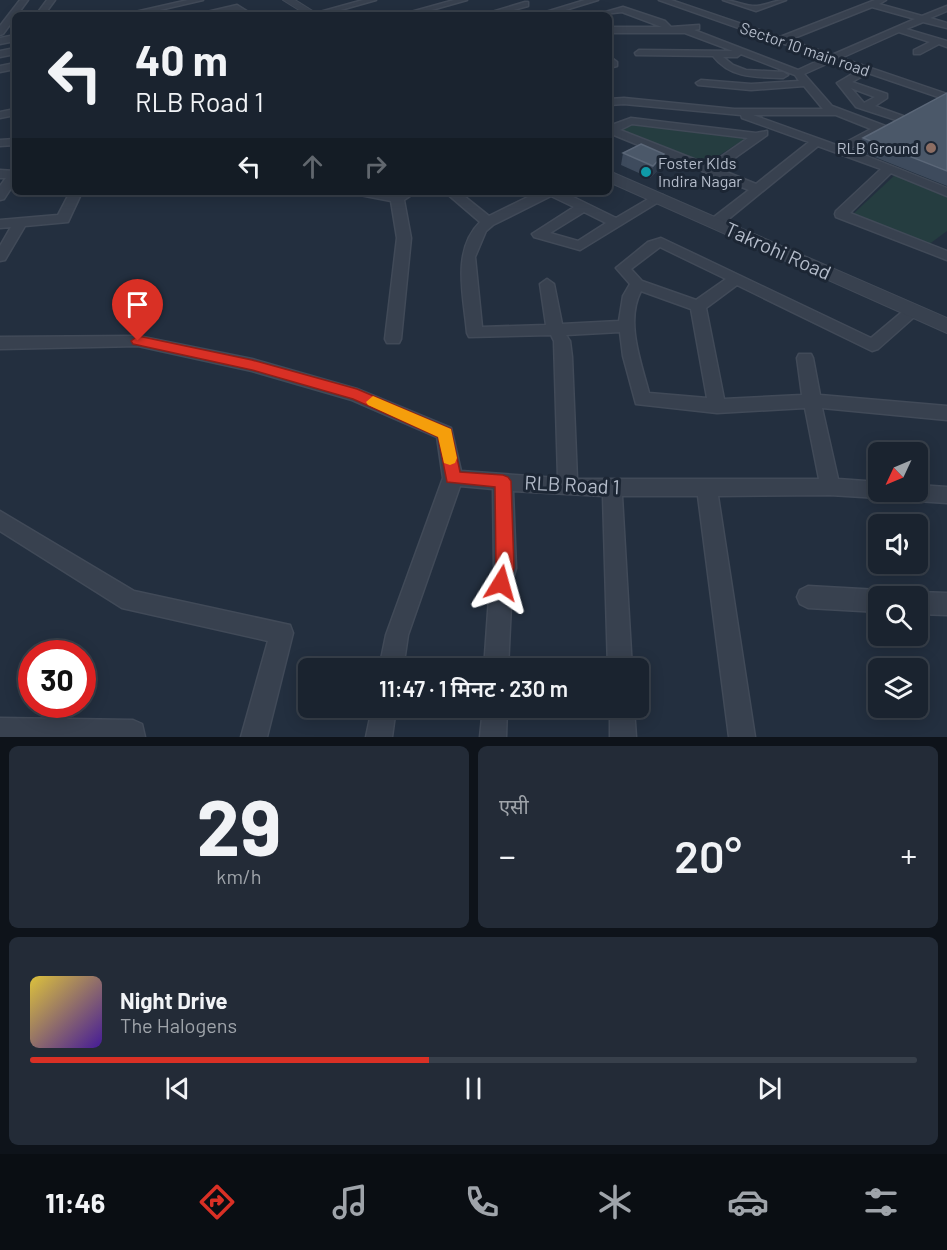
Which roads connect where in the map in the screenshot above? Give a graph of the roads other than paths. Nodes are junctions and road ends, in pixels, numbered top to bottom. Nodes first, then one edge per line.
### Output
1 (199, 0) edge
2 (227, 0) edge
3 (288, 0) edge
4 (372, 0) edge
5 (460, 0) edge
6 (515, 0) edge
7 (560, 0) edge
8 (594, 0) edge
9 (665, 0) edge
10 (727, 0) edge
11 (782, 0) edge
12 (882, 0) edge
13 (356, 2) edge
14 (525, 4) junction
15 (871, 4) junction
16 (574, 6) junction
17 (237, 7) junction
18 (947, 8) edge
19 (142, 12) edge
20 (213, 12) edge
21 (244, 12) edge
22 (308, 12) edge
23 (323, 12) edge
24 (415, 12) edge
25 (497, 12) edge
26 (541, 12) edge
27 (552, 12) edge
28 (590, 12) edge
29 (610, 12) edge
30 (12, 16) edge
31 (612, 17) edge
32 (645, 17) junction
33 (921, 18) junction
34 (719, 19) junction
35 (947, 26) edge
36 (898, 29) junction
37 (612, 30) edge
38 (669, 30) junction
39 (686, 30) junction
40 (1, 31) edge
41 (781, 40) junction
42 (689, 43) dead end
43 (942, 43) edge
44 (722, 44) junction
45 (917, 52) dead end
46 (639, 53) dead end
47 (716, 54) junction
48 (749, 55) junction
49 (834, 59) junction
50 (866, 70) junction
51 (802, 78) junction
52 (843, 82) junction
53 (701, 83) dead end
54 (944, 96) edge
55 (612, 102) edge
56 (925, 105) edge
57 (867, 107) junction
58 (734, 112) junction
59 (838, 112) junction
60 (774, 126) junction
61 (612, 128) edge
62 (880, 129) junction
63 (612, 130) edge
64 (758, 136) junction
65 (816, 141) junction
66 (840, 150) junction
67 (889, 168) junction
68 (612, 169) edge
69 (710, 170) junction
70 (12, 177) edge
71 (612, 177) edge
72 (757, 189) junction
73 (947, 192) edge
74 (75, 195) edge
75 (404, 195) edge
76 (455, 195) edge
77 (542, 195) edge
78 (559, 195) edge
79 (0, 196) edge
80 (658, 198) junction
81 (583, 207) junction
82 (718, 220) junction
83 (21, 222) junction
84 (488, 222) junction
85 (616, 223) junction
86 (0, 224) edge
87 (947, 242) edge
88 (941, 254) edge
89 (0, 257) edge
90 (734, 280) junction
91 (547, 284) dead end
92 (637, 284) junction
93 (698, 306) junction
94 (913, 311) junction
95 (947, 316) edge
96 (626, 326) junction
97 (947, 326) edge
98 (555, 330) junction
99 (393, 339) dead end
100 (0, 344) edge
101 (805, 358) dead end
102 (812, 402) junction
103 (717, 406) junction
104 (947, 413) edge
105 (453, 478) junction
106 (503, 481) junction
107 (568, 487) junction
108 (706, 487) junction
109 (830, 487) junction
110 (612, 488) junction
111 (868, 489) edge
112 (928, 494) edge
113 (947, 495) edge
114 (0, 520) edge
115 (808, 597) dead end
116 (868, 600) edge
117 (928, 603) edge
118 (947, 604) edge
119 (393, 658) edge
120 (497, 658) edge
121 (620, 658) edge
122 (382, 718) edge
123 (494, 718) edge
124 (622, 718) edge
125 (0, 731) edge
126 (132, 737) edge
127 (254, 737) edge
128 (379, 737) edge
129 (493, 737) edge
130 (623, 737) edge
131 (742, 737) edge

1 - 19 street
2 - 17 street
3 - 22 street
4 - 13 street
5 - 24 street
6 - 14 street
7 - 16 street
8 - 16 street
9 - 34 street, Sector 10 main road
10 - 11 street
12 - 15 street
13 - 23 street
14 - 25 street
14 - 26 street
15 - 33 street
15 - 41 street
16 - 27 street
16 - 28 street
17 - 20 street
17 - 21 street
18 - 33 street
29 - 32 street
30 - 40 street
31 - 32 street
32 - 38 street
33 - 35 street
33 - 36 street
34 - 39 street
34 - 41 street, Sector 10 main road
36 - 43 street
36 - 49 street
37 - 38 street
38 - 39 street
39 - 44 street
41 - 49 street, Sector 10 main road
42 - 44 street
43 - 45 street
44 - 48 street
46 - 47 street
47 - 48 street
47 - 51 street
48 - 51 street
49 - 50 street, Sector 10 main road
49 - 51 street
50 - 52 street
50 - 54 street, Sector 10 main road
51 - 53 street
51 - 59 street
52 - 57 street
52 - 57 street
54 - 56 street
55 - 58 street
57 - 62 street
58 - 59 street
58 - 60 street
59 - 62 street
60 - 64 street
60 - 65 street
61 - 64 street
62 - 66 street
63 - 69 street
64 - 69 street
65 - 66 street
65 - 72 street
66 - 67 street
67 - 73 street
67 - 88 street
68 - 82 street
69 - 72 street
70 - 79 street
71 - 80 street, Takrohi Road
72 - 82 street
74 - 83 street
75 - 99 street
76 - 84 street
77 - 84 street
78 - 81 street
80 - 82 street, Takrohi Road
80 - 85 street
81 - 85 street
81 - 85 street
82 - 94 street, Takrohi Road
82 - 95 street
83 - 86 street
83 - 89 street
84 - 98 street
87 - 88 street
90 - 92 street
90 - 93 street
90 - 94 street
91 - 98 street
92 - 93 street
92 - 96 street
93 - 103 street
94 - 97 street, Takrohi Road
96 - 98 street
96 - 103 street
98 - 107 street
100 - 105 street
101 - 102 street
102 - 103 street
102 - 104 street
102 - 109 street
105 - 106 street, RLB Road 1
105 - 119 street
106 - 107 street, RLB Road 1
106 - 120 street
107 - 110 street, RLB Road 1
108 - 109 street, RLB Road 1
108 - 110 street, RLB Road 1
108 - 131 street
109 - 111 street, RLB Road 1
110 - 121 street
112 - 113 street
114 - 127 street
115 - 116 street
117 - 118 street
122 - 128 street
123 - 129 street
124 - 130 street
125 - 126 street

